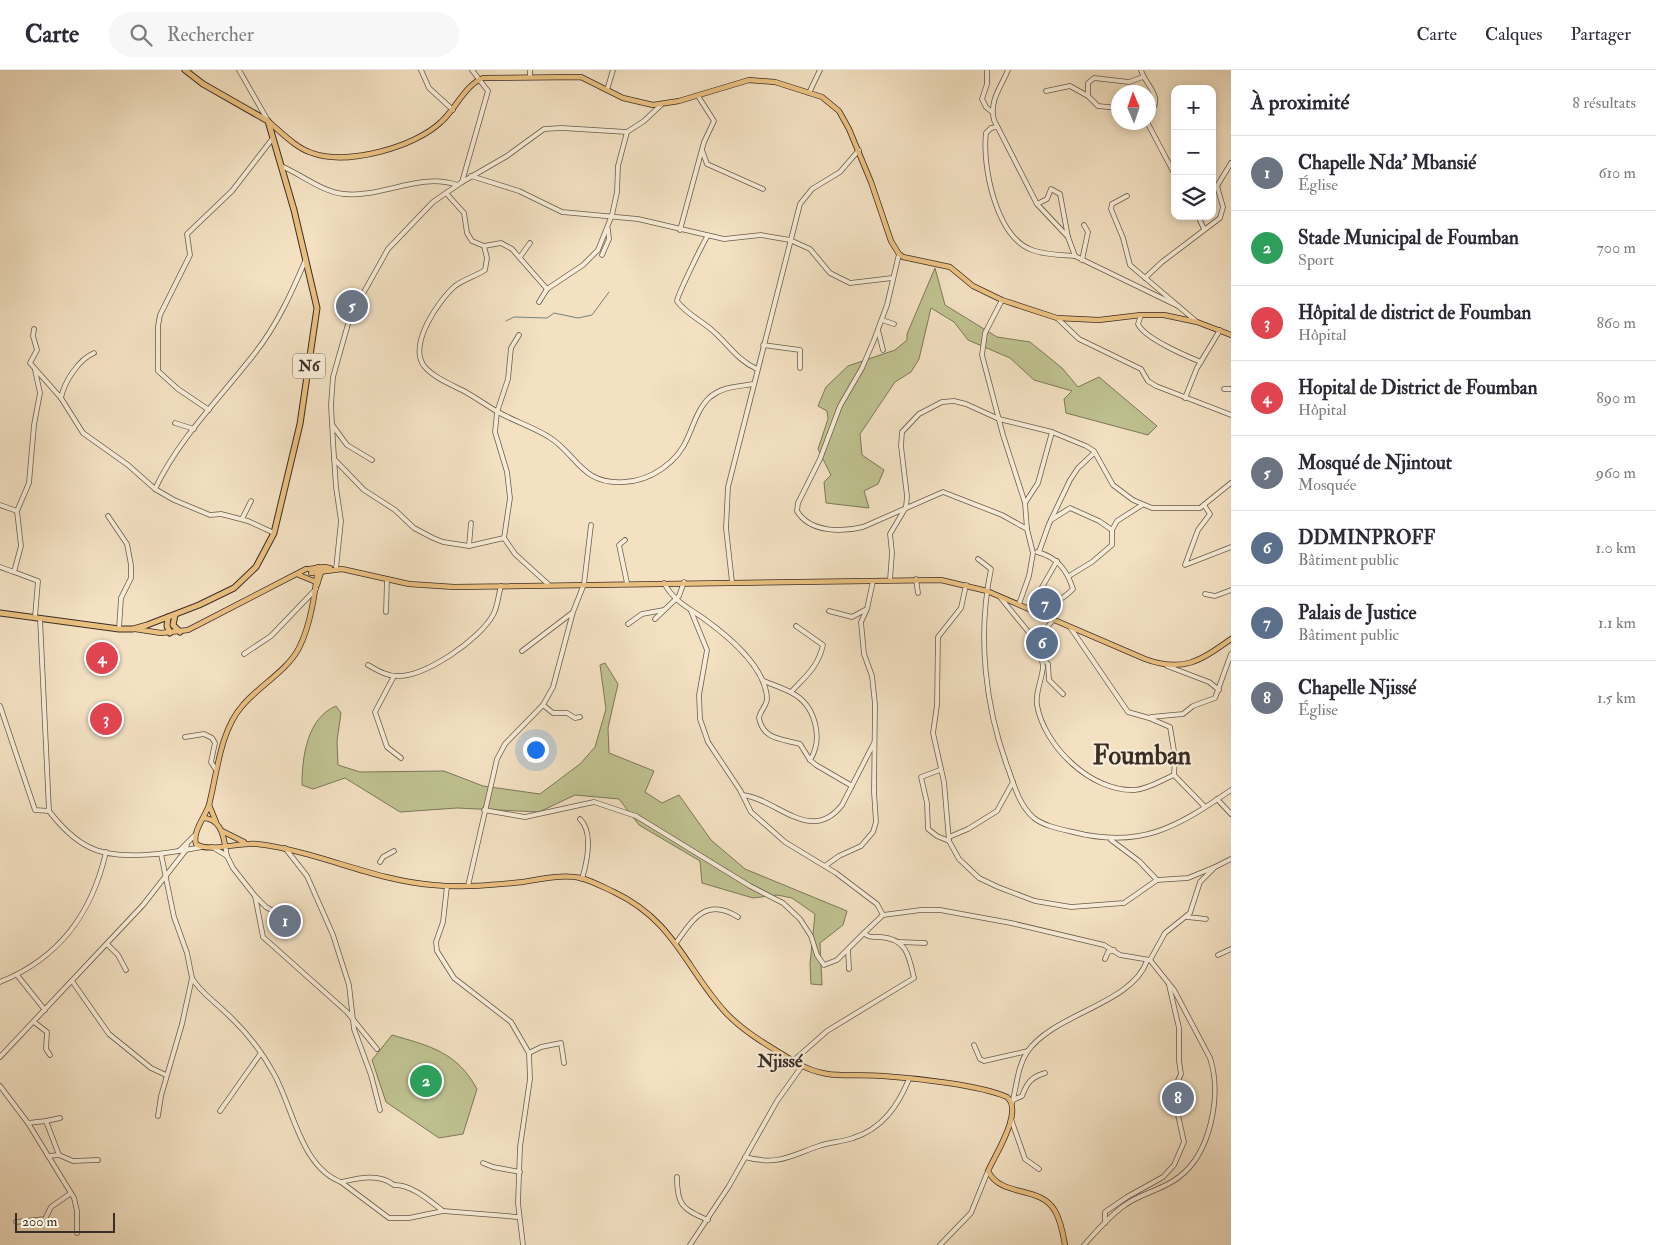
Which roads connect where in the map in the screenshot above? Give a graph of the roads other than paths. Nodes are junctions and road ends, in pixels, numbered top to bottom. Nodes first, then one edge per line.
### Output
1 (185, 70) edge
2 (239, 70) edge
3 (421, 70) edge
4 (472, 70) edge
5 (530, 70) edge
6 (613, 70) edge
7 (820, 70) edge
8 (987, 70) edge
9 (1008, 70) edge
10 (1141, 70) edge
11 (530, 77) junction
12 (1143, 77) junction
13 (478, 80) junction
14 (1149, 85) edge
15 (607, 90) junction
16 (1046, 91) dead end
17 (809, 93) junction
18 (698, 96) junction
19 (1088, 96) junction
20 (661, 105) junction
21 (1111, 107) edge
22 (453, 110) junction
23 (992, 112) junction
24 (268, 121) junction
25 (997, 127) junction
26 (1151, 130) edge
27 (627, 132) junction
28 (273, 138) junction
29 (702, 150) junction
30 (859, 150) junction
31 (1231, 163) edge
32 (281, 166) junction
33 (1171, 167) edge
34 (471, 176) junction
35 (462, 182) junction
36 (457, 185) junction
37 (763, 189) dead end
38 (446, 192) junction
39 (1127, 196) dead end
40 (1037, 204) junction
41 (612, 215) junction
42 (1200, 220) edge
43 (1084, 225) dead end
44 (608, 228) junction
45 (1204, 229) junction
46 (680, 230) junction
47 (707, 237) junction
48 (1068, 237) junction
49 (790, 240) junction
50 (530, 243) dead end
51 (484, 246) junction
52 (898, 254) junction
53 (602, 255) dead end
54 (1074, 256) junction
55 (520, 257) junction
56 (306, 258) junction
57 (1082, 260) junction
58 (892, 278) junction
59 (1145, 278) junction
60 (547, 289) junction
61 (1002, 300) junction
62 (539, 302) dead end
63 (1178, 306) junction
64 (1141, 315) junction
65 (1057, 318) junction
66 (882, 320) junction
67 (1197, 322) junction
68 (894, 324) dead end
69 (878, 328) junction
70 (34, 329) dead end
71 (1220, 330) junction
72 (519, 334) dead end
73 (1231, 335) edge
74 (763, 344) junction
75 (883, 350) dead end
76 (94, 353) dead end
77 (1201, 362) junction
78 (800, 368) dead end
79 (35, 369) junction
80 (757, 369) junction
81 (753, 384) junction
82 (1224, 389) dead end
83 (1231, 389) edge
84 (61, 398) junction
85 (1185, 398) junction
86 (209, 410) junction
87 (497, 412) junction
88 (1231, 415) edge
89 (999, 419) junction
90 (175, 423) dead end
91 (333, 426) junction
92 (194, 429) junction
93 (1052, 432) junction
94 (1094, 453) junction
95 (334, 458) junction
96 (372, 460) dead end
97 (1231, 483) edge
98 (156, 489) junction
99 (251, 501) dead end
100 (1025, 503) junction
101 (0, 505) edge
102 (1142, 505) junction
103 (1204, 505) junction
104 (906, 507) junction
105 (17, 511) junction
106 (108, 516) dead end
107 (242, 519) junction
108 (1051, 520) junction
109 (470, 523) dead end
110 (591, 525) dead end
111 (1027, 529) junction
112 (1112, 530) junction
113 (274, 533) junction
114 (504, 538) junction
115 (625, 540) dead end
116 (469, 546) junction
117 (1231, 547) edge
118 (1039, 552) junction
119 (1033, 553) junction
120 (978, 559) dead end
121 (1057, 561) junction
122 (0, 567) edge
123 (320, 569) junction
124 (332, 569) junction
125 (308, 571) junction
126 (14, 572) junction
127 (299, 575) junction
128 (293, 576) junction
129 (1069, 576) junction
130 (387, 579) junction
131 (916, 579) junction
132 (890, 580) junction
133 (872, 581) junction
134 (684, 582) junction
135 (732, 582) junction
136 (626, 583) junction
137 (664, 583) junction
138 (317, 584) junction
139 (548, 584) junction
140 (584, 584) junction
141 (966, 585) junction
142 (500, 586) junction
143 (1231, 590) edge
144 (987, 591) junction
145 (918, 593) dead end
146 (1205, 594) dead end
147 (1037, 596) junction
148 (1000, 597) junction
149 (675, 600) junction
150 (1019, 604) junction
151 (867, 609) junction
152 (1031, 609) junction
153 (664, 610) junction
154 (691, 611) junction
155 (829, 611) dead end
156 (386, 612) dead end
157 (573, 612) junction
158 (0, 613) edge
159 (175, 615) junction
160 (168, 617) junction
161 (37, 618) junction
162 (655, 619) dead end
163 (1054, 619) junction
164 (628, 624) dead end
165 (796, 626) dead end
166 (1069, 626) junction
167 (119, 628) junction
168 (133, 629) junction
169 (180, 632) junction
170 (170, 633) junction
171 (1231, 639) edge
172 (1034, 643) junction
173 (522, 651) dead end
174 (244, 654) dead end
175 (1231, 654) edge
176 (1041, 656) junction
177 (368, 665) dead end
178 (1166, 666) junction
179 (394, 676) junction
180 (764, 681) junction
181 (1219, 690) junction
182 (791, 692) junction
183 (1062, 694) dead end
184 (543, 705) junction
185 (0, 706) edge
186 (580, 717) dead end
187 (1149, 718) junction
188 (185, 737) dead end
189 (876, 740) junction
190 (401, 758) dead end
191 (810, 760) junction
192 (216, 770) junction
193 (940, 770) junction
194 (1174, 775) junction
195 (1013, 782) junction
196 (852, 786) junction
197 (1231, 790) edge
198 (743, 795) junction
199 (1217, 799) junction
200 (209, 805) junction
201 (1204, 806) junction
202 (484, 810) junction
203 (48, 811) junction
204 (1231, 814) edge
205 (204, 818) junction
206 (580, 819) dead end
207 (217, 823) junction
208 (222, 831) junction
209 (195, 835) junction
210 (949, 839) junction
211 (1111, 840) junction
212 (245, 843) junction
213 (187, 844) junction
214 (225, 845) junction
215 (202, 847) junction
216 (212, 847) junction
217 (285, 848) junction
218 (186, 850) junction
219 (179, 851) junction
220 (106, 852) junction
221 (394, 852) dead end
222 (161, 854) junction
223 (227, 856) junction
224 (1231, 859) edge
225 (380, 862) dead end
226 (825, 866) junction
227 (1215, 867) junction
228 (165, 879) junction
229 (582, 879) junction
230 (1157, 880) junction
231 (447, 886) junction
232 (468, 886) junction
233 (255, 896) junction
234 (273, 910) dead end
235 (883, 915) junction
236 (738, 917) dead end
237 (1187, 917) junction
238 (1206, 919) dead end
239 (864, 933) junction
240 (899, 942) junction
241 (676, 943) junction
242 (925, 943) dead end
243 (107, 944) junction
244 (1231, 949) edge
245 (848, 950) junction
246 (1114, 950) junction
247 (1218, 955) dead end
248 (1105, 959) dead end
249 (1149, 960) junction
250 (849, 969) dead end
251 (126, 970) dead end
252 (18, 974) junction
253 (192, 978) junction
254 (72, 981) junction
255 (0, 982) edge
256 (1168, 982) junction
257 (45, 1010) junction
258 (353, 1019) junction
259 (34, 1022) junction
260 (974, 1045) dead end
261 (378, 1049) dead end
262 (1028, 1051) junction
263 (261, 1053) junction
264 (529, 1053) junction
265 (50, 1055) dead end
266 (0, 1057) edge
267 (793, 1061) junction
268 (564, 1063) dead end
269 (802, 1066) junction
270 (1046, 1073) dead end
271 (166, 1075) junction
272 (910, 1079) junction
273 (0, 1086) edge
274 (1013, 1101) junction
275 (380, 1110) dead end
276 (220, 1111) dead end
277 (158, 1116) dead end
278 (60, 1118) dead end
279 (1011, 1119) junction
280 (46, 1121) junction
281 (28, 1123) junction
282 (59, 1155) junction
283 (48, 1156) junction
284 (745, 1157) junction
285 (98, 1160) dead end
286 (484, 1162) dead end
287 (1039, 1168) dead end
288 (988, 1171) junction
289 (520, 1172) junction
290 (677, 1177) dead end
291 (341, 1182) junction
292 (71, 1193) junction
293 (443, 1211) junction
294 (518, 1217) junction
295 (708, 1220) junction
296 (16, 1222) dead end
297 (1105, 1223) junction
298 (78, 1234) dead end
299 (522, 1245) edge
300 (690, 1245) edge
301 (940, 1245) edge
302 (1065, 1245) edge
303 (1084, 1245) edge

1 - 24 highway
2 - 24 street
3 - 22 street
4 - 13 street
5 - 11 street
6 - 15 street
7 - 17 street
8 - 23 street
9 - 23 street
10 - 12 street
11 - 13 main road
11 - 15 main road
12 - 14 street
12 - 19 street
13 - 22 main road
13 - 35 street
15 - 20 main road
16 - 19 street
17 - 18 main road
17 - 30 main road
18 - 20 main road
18 - 29 street
19 - 21 street
20 - 27 street
22 - 24 main road
23 - 25 street
24 - 28 highway, N6
25 - 40 street
25 - 54 street
26 - 33 street
27 - 34 street
27 - 41 street
28 - 32 highway, N6
28 - 86 street
29 - 37 street
29 - 46 street
30 - 49 street
30 - 52 main road
31 - 45 street
32 - 36 street
32 - 56 highway, N6
34 - 35 street
34 - 41 street
35 - 36 street
36 - 38 street
38 - 51 street
38 - 91 street
39 - 59 street
40 - 48 street
40 - 48 street
41 - 44 street
41 - 46 street
42 - 45 street
43 - 57 street
44 - 53 street
44 - 60 street
45 - 59 street
46 - 47 street
47 - 49 street
47 - 80 street
48 - 54 street
49 - 58 street
49 - 74 street
50 - 55 street
51 - 55 street
51 - 87 street
52 - 58 street
52 - 61 main road
54 - 57 street
55 - 60 street
56 - 86 street
56 - 113 highway, N6
57 - 63 street
58 - 66 street
59 - 63 street
60 - 62 street
61 - 65 main road
61 - 89 street
63 - 67 street
64 - 65 main road
64 - 67 main road
64 - 77 street
65 - 85 street
66 - 68 street
66 - 69 street
67 - 71 main road
69 - 75 street
69 - 104 street
70 - 79 street
71 - 73 main road
71 - 77 street
72 - 87 street
74 - 78 street
74 - 80 street
76 - 84 street
77 - 85 street
79 - 84 street
79 - 105 street
80 - 81 street
81 - 87 street
81 - 135 street
82 - 83 street
84 - 98 street
85 - 88 street
86 - 92 street
87 - 114 street
89 - 93 street
89 - 100 street
89 - 104 street
90 - 92 street
91 - 95 street
91 - 96 street
92 - 98 street
93 - 94 street
93 - 100 street
94 - 102 street
94 - 108 street
95 - 116 street
95 - 124 street
97 - 103 street
98 - 107 street
99 - 107 street
100 - 111 street
101 - 105 street
102 - 103 street
102 - 112 street
103 - 117 street
104 - 111 street
104 - 132 street
105 - 126 street
106 - 167 street
107 - 113 street
108 - 112 street
108 - 118 street
109 - 116 street
110 - 140 street
111 - 119 street
112 - 129 street
113 - 159 highway, N6
114 - 116 street
114 - 139 street
115 - 136 street
118 - 119 street
118 - 121 street
119 - 150 street
120 - 144 street
121 - 129 street
121 - 147 street
122 - 126 street
123 - 124 main road
123 - 125 main road
123 - 138 main road
124 - 130 main road
124 - 138 main road
125 - 127 main road
125 - 128 main road
126 - 161 street
127 - 128 main road
127 - 138 main road
128 - 169 main road
129 - 147 street
130 - 142 main road
130 - 156 street
131 - 132 main road
131 - 141 main road
131 - 145 street
132 - 133 main road
133 - 135 main road
133 - 151 street
134 - 135 main road
134 - 137 main road
134 - 149 street
136 - 137 main road
136 - 140 main road
137 - 149 street
138 - 174 street
138 - 192 main road
139 - 140 main road
139 - 142 main road
140 - 157 street
141 - 144 main road
141 - 193 street
142 - 179 street
143 - 146 street
144 - 148 main road
144 - 195 street
147 - 152 street
148 - 150 main road
148 - 172 street
149 - 153 street
149 - 154 street
150 - 152 main road
151 - 155 street
151 - 189 street
152 - 163 main road
153 - 162 street
153 - 164 street
154 - 180 street
154 - 198 street
157 - 173 street
157 - 184 street
158 - 161 highway, N6
159 - 160 highway, N6
159 - 169 highway
160 - 168 highway, N6
160 - 170 highway
161 - 167 highway, N6
161 - 203 street
163 - 166 main road
163 - 172 street
165 - 182 street
166 - 178 main road
166 - 187 street
167 - 168 highway, N6
168 - 170 main road
169 - 170 main road
171 - 178 main road
172 - 176 street
175 - 181 street
176 - 183 street
176 - 194 street
177 - 179 street
178 - 181 street
179 - 190 street
180 - 182 street
180 - 191 street
181 - 187 street
182 - 191 street
184 - 186 street
184 - 202 street
185 - 203 street
187 - 194 street
188 - 192 street
189 - 196 street
189 - 226 street
191 - 196 street
192 - 200 main road
193 - 210 street
193 - 210 street
194 - 201 street
195 - 210 street
195 - 211 street
196 - 198 street
197 - 199 street
198 - 226 street
199 - 201 street
199 - 204 street
200 - 205 main road
200 - 207 main road
201 - 211 street
202 - 232 street
202 - 245 street
203 - 220 street
205 - 207 main road
205 - 209 main road
206 - 229 street
207 - 208 main road
208 - 212 main road
208 - 214 main road
209 - 213 street
209 - 215 main road
210 - 230 street
211 - 230 street
212 - 214 main road
212 - 217 main road
213 - 218 street
213 - 219 street
214 - 216 main road
214 - 223 street
215 - 216 main road
215 - 218 street
216 - 223 street
217 - 231 main road
217 - 258 street
218 - 219 street
218 - 228 street
219 - 222 street
220 - 222 street
220 - 252 street
221 - 225 street
222 - 228 street
223 - 233 street
224 - 227 street
226 - 235 street
227 - 230 street
227 - 237 street
228 - 243 street
228 - 253 street
229 - 232 main road
229 - 241 main road
231 - 232 main road
231 - 264 street
233 - 234 street
233 - 258 street
235 - 239 street
235 - 246 street
236 - 241 street
237 - 238 street
237 - 249 street
239 - 240 street
239 - 245 street
240 - 242 street
240 - 267 street
241 - 267 main road
243 - 251 street
243 - 254 street
244 - 247 street
245 - 250 street
246 - 248 street
246 - 249 street
249 - 256 street
249 - 262 street
252 - 255 street
252 - 257 street
253 - 263 street
253 - 271 street
254 - 257 street
254 - 271 street
256 - 297 street
256 - 297 street
257 - 259 street
258 - 261 street
258 - 275 street
259 - 265 street
259 - 266 street
260 - 262 street
262 - 274 street
263 - 276 street
263 - 291 street
264 - 268 street
264 - 289 street
267 - 269 main road
269 - 272 main road
269 - 284 street
270 - 274 street
271 - 277 street
272 - 274 main road
272 - 284 street
273 - 281 street
274 - 279 main road
278 - 280 street
279 - 287 street
279 - 288 main road
280 - 281 street
280 - 282 street
281 - 283 street
282 - 283 street
282 - 285 street
283 - 292 street
284 - 295 street
286 - 289 street
288 - 301 street
288 - 302 main road
289 - 294 street
290 - 295 street
291 - 293 street
291 - 293 street
292 - 296 street
292 - 298 street
293 - 294 street
294 - 299 street
295 - 300 street
297 - 303 street

